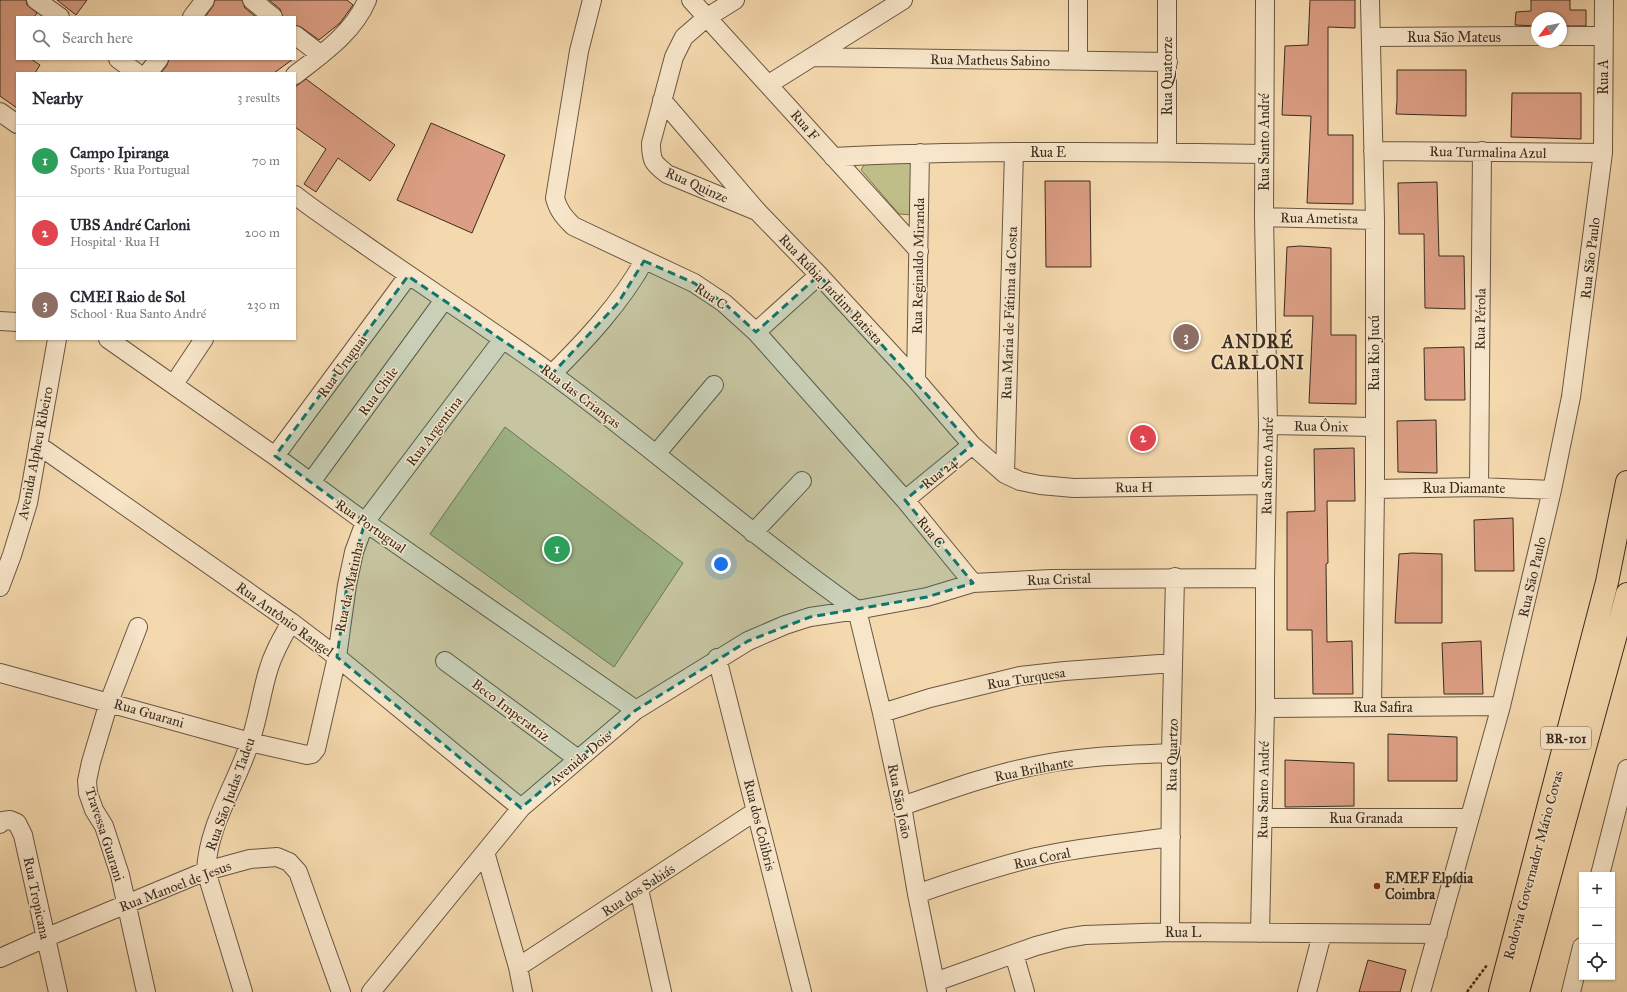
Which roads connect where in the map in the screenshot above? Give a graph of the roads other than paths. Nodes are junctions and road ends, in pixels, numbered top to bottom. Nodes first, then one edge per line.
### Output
1 (36, 0) edge
2 (205, 0) edge
3 (252, 0) edge
4 (367, 0) edge
5 (592, 0) edge
6 (691, 0) edge
7 (735, 0) edge
8 (903, 0) edge
9 (1078, 0) edge
10 (1168, 0) edge
11 (1265, 0) edge
12 (1370, 0) edge
13 (1604, 0) edge
14 (59, 16) edge
15 (193, 16) edge
16 (272, 16) edge
17 (706, 18) junction
18 (296, 35) edge
19 (1531, 36) edge
20 (1567, 36) edge
21 (1603, 36) junction
22 (1371, 37) junction
23 (321, 55) junction
24 (812, 57) junction
25 (119, 60) edge
26 (158, 60) edge
27 (1078, 62) junction
28 (1168, 62) junction
29 (136, 72) edge
30 (149, 72) edge
31 (296, 74) edge
32 (769, 84) junction
33 (662, 100) junction
34 (0, 112) edge
35 (16, 123) edge
36 (1373, 151) junction
37 (1482, 151) junction
38 (1014, 152) junction
39 (1167, 152) junction
40 (920, 153) junction
41 (1603, 153) junction
42 (1263, 154) junction
43 (833, 157) junction
44 (297, 200) edge
45 (758, 212) junction
46 (1264, 217) junction
47 (1375, 220) junction
48 (919, 251) junction
49 (644, 261) junction
50 (819, 275) junction
51 (408, 276) junction
52 (444, 300) junction
53 (0, 321) edge
54 (16, 322) edge
55 (756, 332) junction
56 (503, 339) junction
57 (57, 340) edge
58 (109, 340) edge
59 (203, 340) edge
60 (552, 374) junction
61 (916, 380) junction
62 (174, 384) junction
63 (714, 385) dead end
64 (1268, 425) junction
65 (1374, 428) junction
66 (38, 445) junction
67 (972, 445) junction
68 (656, 454) junction
69 (275, 456) junction
70 (1005, 474) junction
71 (802, 481) dead end
72 (311, 482) junction
73 (1627, 482) edge
74 (1266, 485) junction
75 (1479, 487) junction
76 (1375, 489) junction
77 (1552, 490) junction
78 (905, 500) junction
79 (364, 522) junction
80 (753, 533) junction
81 (1175, 577) junction
82 (1265, 578) junction
83 (973, 583) junction
84 (0, 587) edge
85 (1627, 594) edge
86 (857, 610) junction
87 (291, 622) junction
88 (138, 627) dead end
89 (337, 657) junction
90 (717, 658) junction
91 (444, 661) dead end
92 (1173, 663) junction
93 (0, 673) edge
94 (109, 702) junction
95 (1501, 706) junction
96 (1372, 707) junction
97 (1265, 708) junction
98 (636, 710) junction
99 (882, 713) junction
100 (250, 742) junction
101 (297, 753) joint
102 (1171, 753) junction
103 (578, 759) junction
104 (1627, 769) edge
105 (902, 806) junction
106 (521, 808) junction
107 (756, 812) junction
108 (1263, 818) junction
109 (1469, 818) junction
110 (0, 824) edge
111 (1171, 837) junction
112 (485, 852) junction
113 (206, 871) junction
114 (1601, 872) edge
115 (639, 889) junction
116 (917, 894) junction
117 (126, 904) junction
118 (1170, 932) junction
119 (1260, 933) junction
120 (1322, 934) junction
121 (1438, 934) junction
122 (45, 938) junction
123 (1014, 954) junction
124 (0, 958) edge
125 (1579, 959) edge
126 (518, 967) junction
127 (936, 987) edge
128 (371, 991) edge
129 (58, 992) edge
130 (146, 992) edge
131 (244, 992) edge
132 (341, 992) edge
133 (523, 992) edge
134 (662, 992) edge
135 (802, 992) edge
136 (1025, 992) edge
137 (1307, 992) edge
138 (1421, 992) edge
139 (1500, 992) edge
140 (1518, 992) edge
141 (1571, 992) edge

1 - 14 street
2 - 15 street
3 - 16 street
4 - 23 street
5 - 49 street, Rua C
6 - 17 street, Rua F
7 - 17 street, Rua Quinze
8 - 24 street
9 - 27 street
10 - 28 street, Rua Quatorze
11 - 42 street, Rua Santo André
12 - 22 street, Rua Rio Jucú
13 - 21 street, Rua A
17 - 32 street, Rua F
17 - 33 street, Rua Quinze
18 - 23 street
19 - 22 street, Rua São Mateus
20 - 21 street
21 - 41 street, Rua A
22 - 36 street, Rua Rio Jucú
23 - 31 street
24 - 27 street, Rua Matheus Sabino
24 - 32 street
25 - 29 street
26 - 30 street
27 - 28 street, Rua Matheus Sabino
28 - 39 street, Rua Quatorze
32 - 43 street, Rua F
33 - 45 street, Rua Rúbia Jardim Batista
33 - 45 street, Rua Quinze
34 - 35 street
36 - 37 street, Rua Turmalina Azul
36 - 47 street, Rua Rio Jucú
37 - 41 street, Rua Turmalina Azul
37 - 75 street, Rua Pérola
38 - 39 street, Rua E
38 - 40 street, Rua E
38 - 70 street, Rua Maria de Fátima da Costa
39 - 42 street, Rua E
40 - 43 street, Rua E
40 - 48 street, Rua Reginaldo Miranda
41 - 77 street, Rua São Paulo
42 - 46 street, Rua Santo André
43 - 48 street, Rua F
44 - 51 street, Rua das Crianças
45 - 50 street, Rua Rúbia Jardim Batista
46 - 47 street, Rua Ametista
46 - 64 street, Rua Santo André
47 - 65 street, Rua Rio Jucú
48 - 61 street, Rua Reginaldo Miranda
49 - 55 street, Rua C
49 - 60 street
50 - 55 street
50 - 61 street, Rua Rúbia Jardim Batista
51 - 52 street, Rua das Crianças
51 - 69 street, Rua Uruguai
52 - 56 street, Rua das Crianças
52 - 72 street, Rua Chile
53 - 54 street
55 - 78 street, Rua C
56 - 60 street, Rua das Crianças
56 - 79 street, Rua Argentina
57 - 66 street, Avenida Alpheu Ribeiro
58 - 62 street, Rua Portugual
59 - 62 street
60 - 68 street, Rua das Crianças
61 - 67 street, Rua Rúbia Jardim Batista
62 - 69 street, Rua Portugual
63 - 68 street
64 - 65 street, Rua Ônix
64 - 74 street, Rua Santo André
65 - 76 street, Rua Rio Jucú
66 - 84 street, Avenida Alpheu Ribeiro
66 - 87 street, Rua Antônio Rangel
67 - 70 street, Rua Rúbia Jardim Batista
67 - 78 street, Rua 24
68 - 80 street, Rua das Crianças
69 - 72 street, Rua Portugual
70 - 74 street, Rua H
71 - 80 street
72 - 79 street, Rua Portugual
73 - 139 main road, Rodovia Governador Mário Covas / BR-101
74 - 82 street, Rua Santo André
75 - 76 street, Rua Diamante
75 - 77 street, Rua Diamante
76 - 96 street, Rua Rio Jucú
77 - 95 street, Rua São Paulo
78 - 83 street, Rua C
79 - 89 street, Rua da Matinha
79 - 98 street, Rua Portugual
80 - 86 street, Rua das Crianças
81 - 82 street, Rua Cristal
81 - 83 street, Rua Cristal
81 - 92 street, Rua Quartzo
82 - 97 street, Rua Santo André
83 - 86 street, Rua Cristal
85 - 140 main road, Rodovia Governador Mário Covas / BR-101
86 - 90 street, Avenida Dois
86 - 99 street, Rua São João
87 - 89 street, Rua Antônio Rangel
87 - 100 street, Rua São Judas Tadeu
88 - 94 street, Travessa Guarani
89 - 101 street, Rua da Matinha
89 - 106 street, Rua Antônio Rangel
90 - 98 street, Avenida Dois
90 - 107 street, Rua dos Colibris
91 - 103 street, Beco Imperatriz
92 - 99 street, Rua Turquesa
92 - 102 street, Rua Quartzo
93 - 94 street, Rua Guarani
94 - 100 street, Rua Guarani
94 - 117 street, Travessa Guarani
95 - 96 street, Rua Safira
95 - 109 street, Rua São Paulo
96 - 97 street, Rua Safira
97 - 108 street, Rua Santo André
98 - 103 street, Avenida Dois
99 - 105 street, Rua São João
100 - 101 street, Rua Guarani
100 - 113 street, Rua São Judas Tadeu
102 - 105 street, Rua Brilhante
102 - 111 street, Rua Quartzo
103 - 106 street, Avenida Dois
104 - 114 street
105 - 116 street, Rua São João
106 - 112 street, Avenida Dois
107 - 115 street, Rua dos Sabiás
107 - 135 street, Rua dos Colibris
108 - 109 street, Rua Granada
108 - 119 street, Rua Santo André
109 - 121 street, Rua São Paulo
110 - 122 street, Rua Tropicana
111 - 116 street, Rua Coral
111 - 118 street, Rua Quartzo
112 - 126 street
112 - 128 street, Avenida Dois
113 - 117 street, Rua Manoel de Jesus
113 - 131 street, Rua São Judas Tadeu
113 - 132 street, Rua Manoel de Jesus
115 - 126 street, Rua dos Sabiás
115 - 134 street
116 - 127 street, Rua São João
117 - 122 street, Rua Manoel de Jesus
117 - 130 street, Travessa Guarani
118 - 119 street, Rua L
118 - 123 street, Rua L
119 - 120 street, Rua L
120 - 121 street, Rua L
120 - 137 street
121 - 138 street, Rua São Paulo
122 - 124 street, Rua Manoel de Jesus
122 - 129 street, Rua Tropicana
123 - 127 street, Rua L
123 - 136 street
125 - 141 street
126 - 133 street

